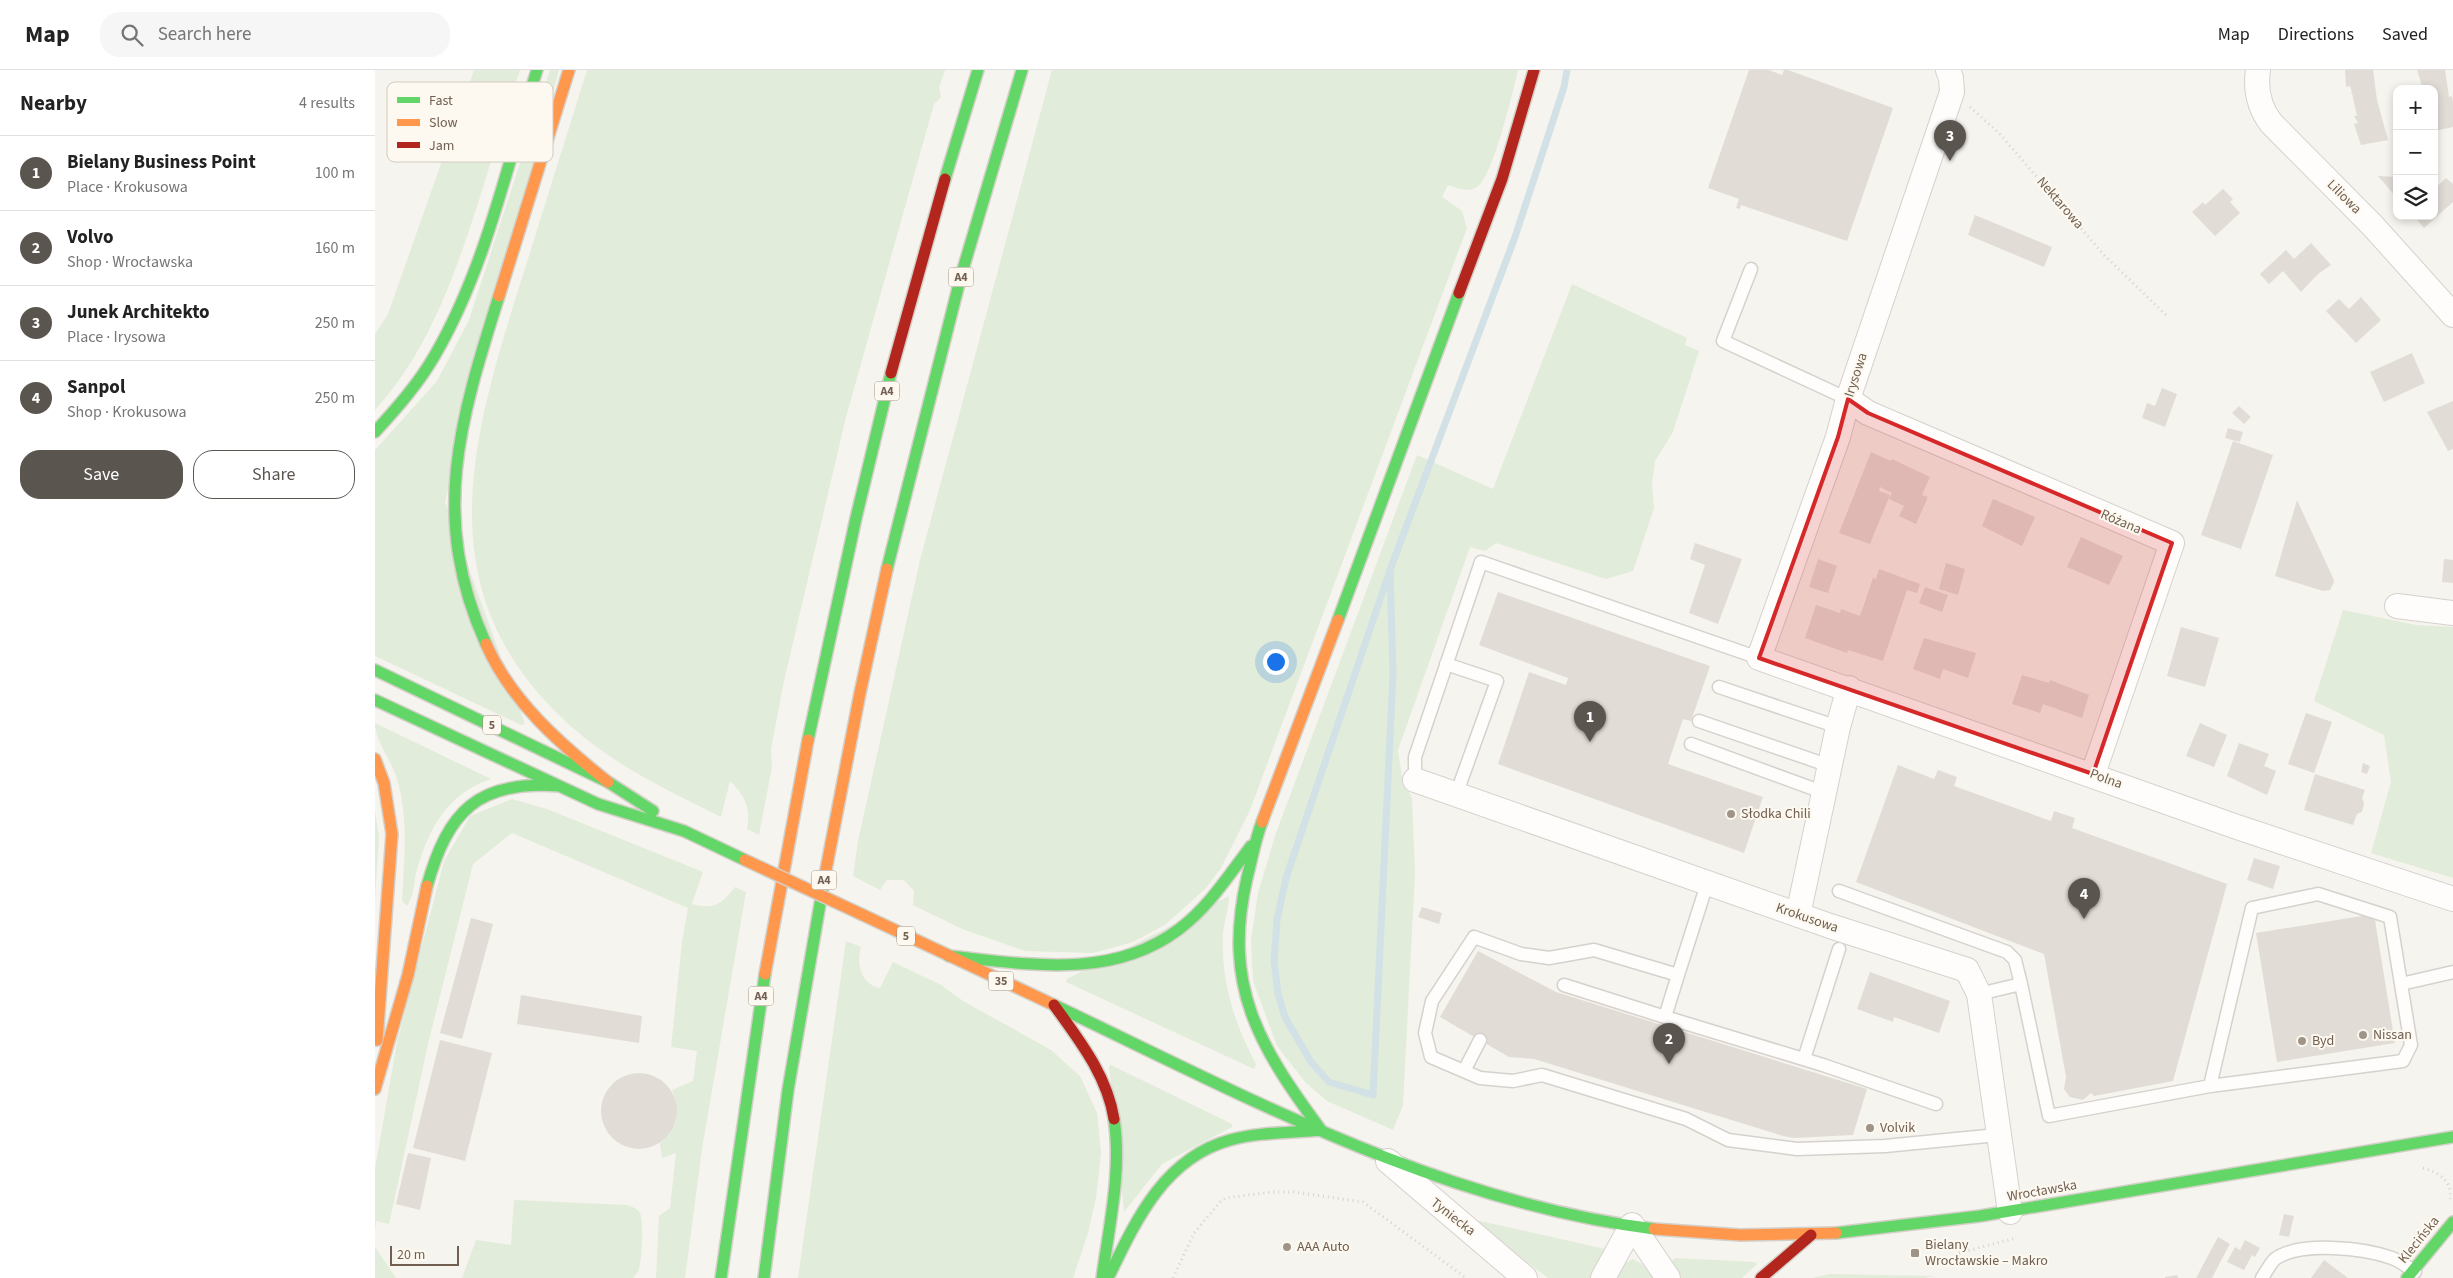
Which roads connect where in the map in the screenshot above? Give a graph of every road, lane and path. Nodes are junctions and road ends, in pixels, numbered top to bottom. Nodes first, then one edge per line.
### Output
1 (537, 70) edge
2 (569, 70) edge
3 (978, 70) edge
4 (1021, 70) edge
5 (1534, 70) edge
6 (2258, 70) edge
7 (1950, 81) edge
8 (533, 82) edge
9 (553, 121) edge
10 (507, 162) edge
11 (540, 162) edge
12 (1751, 269) dead end
13 (2453, 315) edge
14 (2166, 316) dead end
15 (1848, 399) junction
16 (375, 432) edge
17 (2397, 606) dead end
18 (2453, 613) edge
19 (1759, 658) junction
20 (1446, 664) junction
21 (375, 670) edge
22 (1719, 687) dead end
23 (1849, 688) junction
24 (375, 700) edge
25 (1699, 721) dead end
26 (1838, 727) junction
27 (1691, 744) dead end
28 (375, 760) edge
29 (1830, 766) junction
30 (2093, 774) junction
31 (1415, 780) joint
32 (609, 782) junction
33 (559, 786) junction
34 (1825, 793) junction
35 (1456, 795) junction
36 (684, 831) junction
37 (1256, 839) junction
38 (1707, 884) junction
39 (1839, 891) dead end
40 (2453, 899) edge
41 (1799, 915) junction
42 (1839, 949) dead end
43 (949, 956) junction
44 (2453, 972) edge
45 (1678, 974) junction
46 (2021, 984) junction
47 (2401, 984) junction
48 (1564, 985) dead end
49 (1979, 994) junction
50 (1054, 1005) junction
51 (1665, 1017) junction
52 (1480, 1040) dead end
53 (1804, 1059) junction
54 (375, 1068) edge
55 (1464, 1071) junction
56 (2210, 1086) junction
57 (375, 1089) edge
58 (1936, 1104) dead end
59 (1321, 1130) junction
60 (1997, 1135) junction
61 (2453, 1137) edge
62 (1381, 1155) junction
63 (2417, 1169) dead end
64 (2447, 1203) dead end
65 (2010, 1212) junction
66 (2453, 1222) edge
67 (1632, 1225) junction
68 (1811, 1235) junction
69 (2021, 1237) dead end
70 (1959, 1253) dead end
71 (2414, 1276) edge
72 (721, 1278) edge
73 (764, 1278) edge
74 (1102, 1278) edge
75 (1108, 1278) edge
76 (1173, 1278) edge
77 (1466, 1278) edge
78 (1525, 1278) edge
79 (1603, 1278) edge
80 (1668, 1278) edge
81 (1761, 1278) edge
82 (2262, 1278) edge

1 - 8 main road
2 - 9 main road
3 - 72 main road, А4
4 - 73 main road, A4
5 - 37 main road
6 - 13 street, Liliowa
7 - 14 path, Nektarowa
7 - 15 street, Irysowa
10 - 16 main road
11 - 32 main road
12 - 15 lane
15 - 19 street, Irysowa
15 - 30 street, Różana
17 - 18 street
19 - 20 lane
19 - 23 street, Polna
20 - 31 lane
20 - 35 lane
21 - 32 main road, 5
22 - 26 lane
23 - 26 street
23 - 30 street, Polna
24 - 33 main road, 5
25 - 29 lane
26 - 29 street
27 - 34 lane
28 - 54 main road
29 - 34 street
30 - 40 street, Polna
31 - 35 street, Krokusowa
32 - 36 main road, 5
33 - 36 main road, 5
33 - 57 main road
34 - 41 street
35 - 38 street, Krokusowa
36 - 43 main road, 5, bridge
37 - 43 main road
37 - 59 main road
38 - 41 street, Krokusowa
38 - 45 lane
39 - 46 lane
41 - 49 street, Krokusowa
42 - 53 lane
43 - 50 main road, 35
44 - 47 lane
45 - 51 lane
45 - 55 lane
46 - 49 lane
46 - 56 lane
47 - 56 lane
47 - 56 lane
48 - 51 lane
49 - 60 street, Krokusowa
50 - 59 main road, 35
50 - 74 main road
51 - 53 lane
52 - 55 lane
53 - 58 lane
55 - 60 lane
59 - 62 main road, 35
59 - 75 main road
60 - 65 street, Krokusowa
61 - 65 main road, Wrocławska
62 - 67 main road, 35
62 - 78 street, Tyniecka / 35
63 - 64 path
65 - 68 main road, Wrocławska
66 - 71 main road, Klecińska
67 - 68 main road, Wrocławska
67 - 79 street
67 - 80 street
68 - 81 main road
69 - 70 path
71 - 82 lane
76 - 77 path

